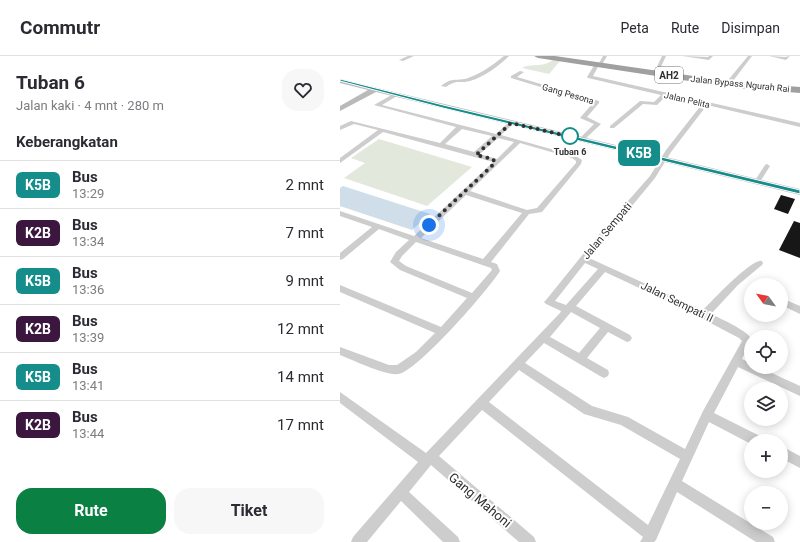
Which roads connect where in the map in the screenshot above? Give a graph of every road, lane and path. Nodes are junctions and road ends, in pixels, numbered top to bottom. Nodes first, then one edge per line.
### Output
1 (412, 56) edge
2 (507, 56) edge
3 (538, 56) edge
4 (557, 56) edge
5 (664, 56) edge
6 (684, 56) edge
7 (711, 56) edge
8 (750, 56) edge
9 (771, 56) edge
10 (788, 56) edge
11 (401, 60) dead end
12 (601, 61) edge
13 (657, 70) junction
14 (522, 72) dead end
15 (731, 80) junction
16 (342, 82) edge
17 (444, 86) dead end
18 (800, 86) edge
19 (374, 90) junction
20 (800, 90) edge
21 (396, 95) junction
22 (664, 95) junction
23 (705, 104) junction
24 (340, 109) edge
25 (511, 123) junction
26 (800, 125) edge
27 (460, 127) junction
28 (612, 127) dead end
29 (340, 128) edge
30 (382, 130) junction
31 (496, 136) junction
32 (582, 139) junction
33 (518, 142) junction
34 (441, 145) junction
35 (476, 155) junction
36 (663, 159) junction
37 (340, 161) edge
38 (496, 162) junction
39 (767, 166) dead end
40 (757, 182) junction
41 (464, 192) junction
42 (800, 192) edge
43 (527, 212) junction
44 (340, 213) edge
45 (378, 226) junction
46 (415, 239) junction
47 (342, 253) edge
48 (584, 259) junction
49 (485, 263) junction
50 (759, 263) dead end
51 (604, 268) junction
52 (340, 288) edge
53 (474, 296) junction
54 (788, 304) edge
55 (568, 308) junction
56 (800, 310) edge
57 (704, 315) junction
58 (607, 327) junction
59 (442, 332) junction
60 (542, 337) junction
61 (627, 338) dead end
62 (340, 351) edge
63 (580, 359) junction
64 (736, 361) junction
65 (518, 364) junction
66 (604, 373) dead end
67 (800, 391) edge
68 (340, 397) edge
69 (481, 403) junction
70 (706, 415) junction
71 (744, 434) edge
72 (788, 456) edge
73 (687, 457) junction
74 (428, 459) junction
75 (800, 462) edge
76 (675, 483) junction
77 (400, 492) junction
78 (649, 538) edge
79 (358, 542) edge
80 (453, 542) edge
81 (530, 542) edge
82 (768, 542) edge

1 - 11 street
2 - 17 street
3 - 12 highway, Jalan Bypass Ngurah Rai / AH2
4 - 12 highway, Jalan Bypass Ngurah Rai / AH2
5 - 13 street
6 - 7 street
8 - 15 street
9 - 10 street
12 - 13 highway, Jalan Bypass Ngurah Rai / AH2
12 - 20 highway, Jalan Bypass Ngurah Rai / AH2
12 - 22 street, Jalan Pelita
13 - 15 highway, Jalan Bypass Ngurah Rai / AH2
14 - 32 street, Gang Pesona
15 - 18 highway, Jalan Bypass Ngurah Rai / AH2
16 - 19 main road
19 - 21 main road
19 - 24 main road
21 - 25 main road
21 - 27 street
22 - 23 street, Jalan Pelita
22 - 28 street
23 - 26 street, Jalan Pelita
23 - 36 street, Jalan Sempati
25 - 31 street
25 - 32 main road
27 - 31 street
27 - 34 street
29 - 30 street
30 - 34 street
30 - 37 street
31 - 33 street
31 - 35 street
32 - 36 main road
33 - 38 street
33 - 43 street
34 - 35 street
35 - 38 street
36 - 40 main road
36 - 48 street, Jalan Sempati
38 - 41 street
39 - 40 street
40 - 42 main road
41 - 43 street
41 - 46 street
43 - 49 street
44 - 45 street
45 - 46 street
45 - 47 street
46 - 49 street
46 - 53 street
48 - 51 street, Jalan Sempati II
48 - 55 street, Jalan Sempati
49 - 53 street
50 - 57 street
51 - 55 street
51 - 57 street, Jalan Sempati II
52 - 59 street
53 - 59 street
54 - 56 street
55 - 58 street
55 - 60 street
57 - 64 street, Jalan Sempati II
58 - 61 street
58 - 63 street
59 - 62 street
60 - 63 street
60 - 65 street
63 - 66 street
64 - 67 street
64 - 70 street
65 - 69 street
65 - 73 street
68 - 74 street, Gang Mahoni
69 - 74 street
69 - 78 street
70 - 71 street
70 - 73 street
72 - 75 street
73 - 76 street
74 - 77 street
74 - 81 street, Gang Mahoni
76 - 78 street
76 - 82 street
77 - 79 street
77 - 80 street

